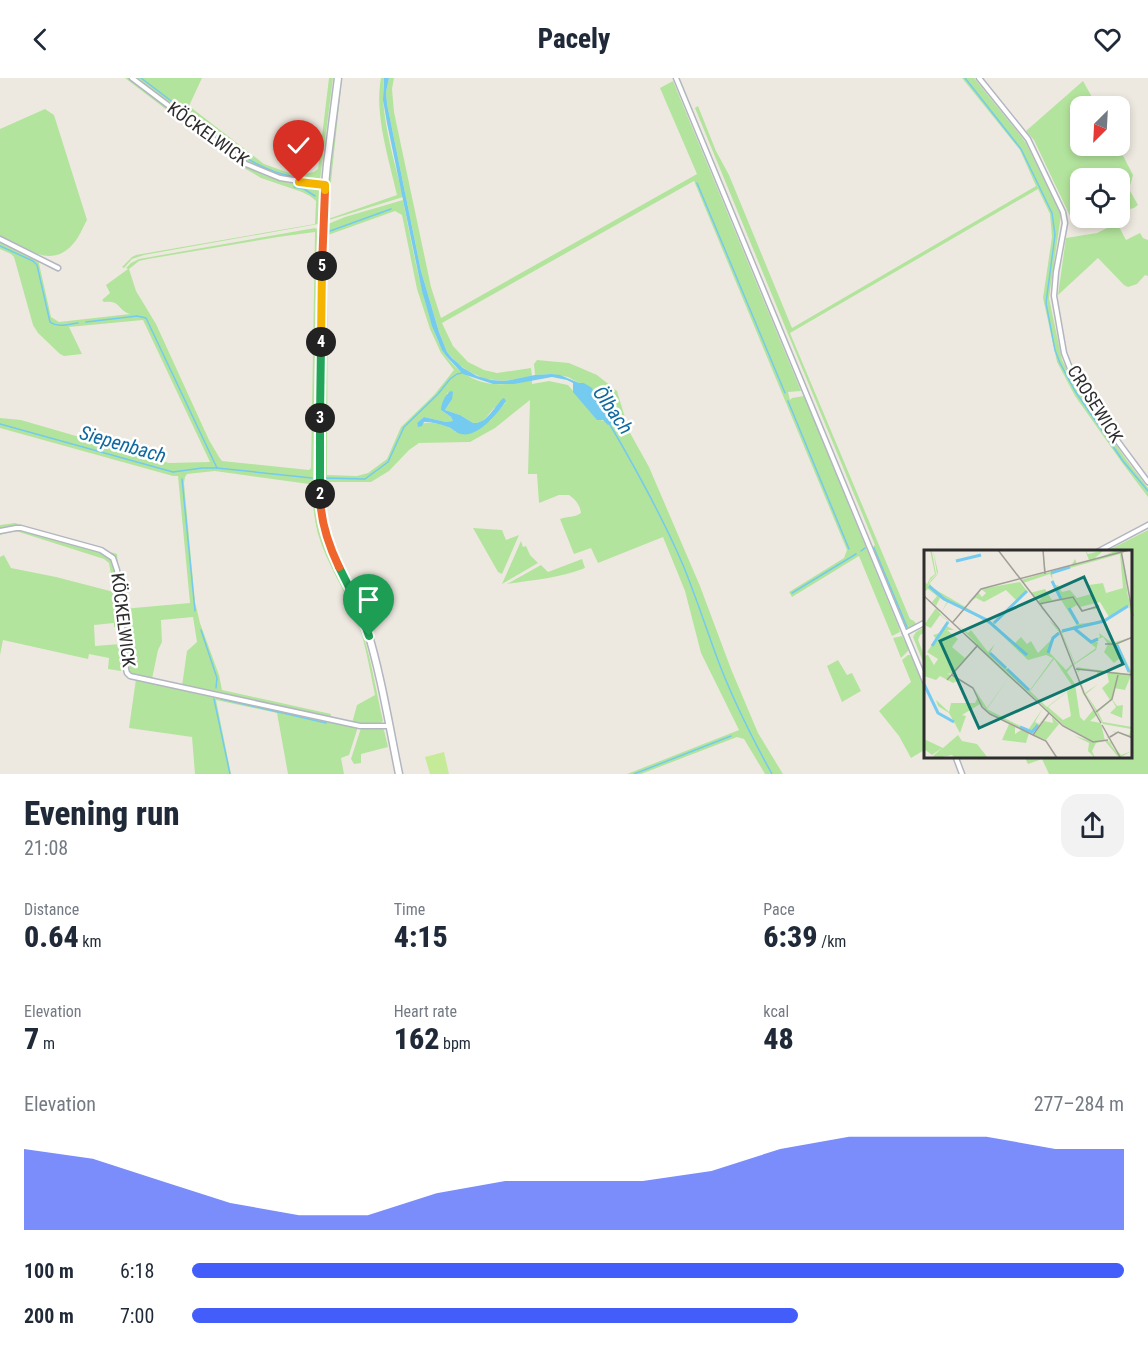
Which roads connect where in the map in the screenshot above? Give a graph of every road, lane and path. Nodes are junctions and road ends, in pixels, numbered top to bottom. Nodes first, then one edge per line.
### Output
1 (132, 78) edge
2 (338, 78) edge
3 (676, 78) edge
4 (979, 78) edge
5 (325, 185) junction
6 (0, 239) edge
7 (58, 268) dead end
8 (1148, 482) edge
9 (1148, 525) edge
10 (0, 531) edge
11 (1101, 550) edge
12 (924, 623) edge
13 (905, 633) junction
14 (924, 679) edge
15 (389, 726) junction
16 (956, 759) edge
17 (399, 774) edge
18 (962, 774) edge

1 - 5 street, KÖCKELWICK
2 - 5 main road
3 - 13 street
4 - 8 street, CROSEWICK
5 - 15 main road
6 - 7 street
9 - 11 street
10 - 15 street, KÖCKELWICK
12 - 13 street
13 - 14 street
15 - 17 main road
16 - 18 street

